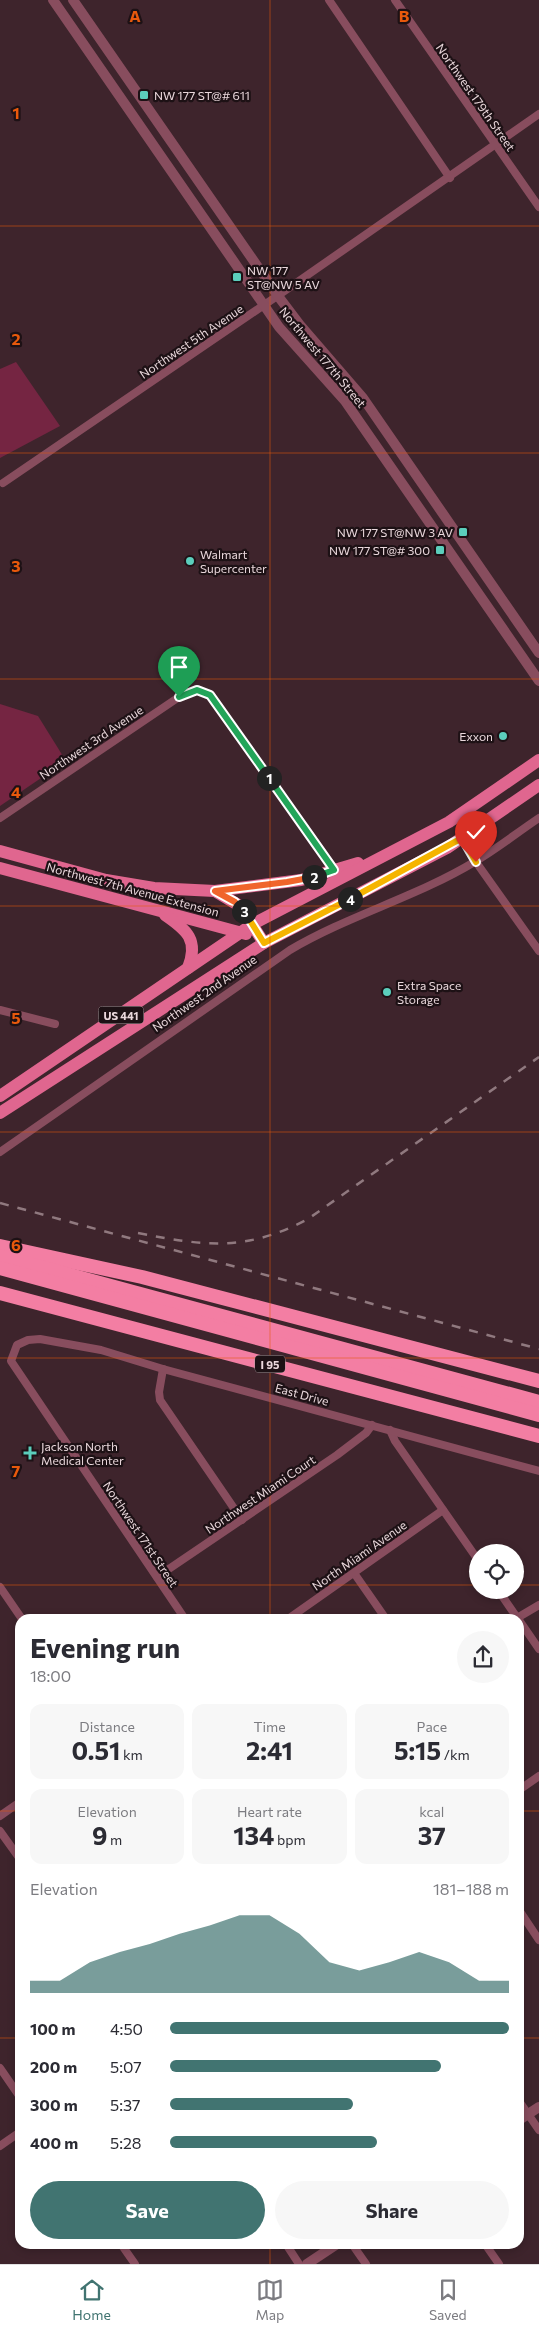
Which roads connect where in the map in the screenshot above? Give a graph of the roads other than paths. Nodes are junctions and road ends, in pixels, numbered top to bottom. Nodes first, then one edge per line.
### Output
1 (53, 0) edge
2 (73, 0) edge
3 (329, 0) edge
4 (394, 0) edge
5 (539, 114) edge
6 (495, 145) junction
7 (450, 178) junction
8 (539, 207) edge
9 (278, 296) junction
10 (264, 306) junction
11 (3, 483) dead end
12 (539, 653) edge
13 (539, 681) edge
14 (539, 760) edge
15 (539, 785) edge
16 (0, 818) edge
17 (539, 818) edge
18 (462, 838) junction
19 (0, 851) edge
20 (387, 855) junction
21 (476, 862) junction
22 (0, 868) edge
23 (334, 870) junction
24 (215, 891) junction
25 (160, 912) junction
26 (253, 924) junction
27 (241, 932) junction
28 (264, 943) junction
29 (539, 951) edge
30 (188, 968) junction
31 (0, 1010) edge
32 (55, 1024) dead end
33 (0, 1096) edge
34 (0, 1113) edge
35 (0, 1152) edge
36 (1, 1248) edge
37 (0, 1268) edge
38 (0, 1293) edge
39 (158, 1305) junction
40 (28, 1340) joint
41 (163, 1369) junction
42 (539, 1381) edge
43 (539, 1402) edge
44 (539, 1415) edge
45 (372, 1425) junction
46 (390, 1430) junction
47 (539, 1436) edge
48 (539, 1471) edge
49 (443, 1510) junction
50 (242, 1520) junction
51 (469, 1547) edge
52 (354, 1573) junction
53 (157, 1577) junction
54 (0, 1587) edge
55 (504, 1599) edge
56 (539, 1605) edge
57 (19, 1614) edge
58 (182, 1614) edge
59 (295, 1614) edge
60 (383, 1614) edge
61 (515, 1614) edge
62 (524, 1615) edge
63 (524, 1628) edge
64 (539, 1649) edge
65 (539, 1776) edge
66 (524, 1786) edge
67 (15, 1806) edge
68 (0, 1816) edge
69 (0, 1831) edge
70 (15, 1852) edge
71 (524, 1918) edge
72 (539, 1940) edge
73 (0, 2068) edge
74 (15, 2090) edge
75 (539, 2107) edge
76 (524, 2108) edge
77 (528, 2114) junction
78 (524, 2117) edge
79 (539, 2130) edge
80 (15, 2136) edge
81 (0, 2146) edge
82 (124, 2249) edge
83 (290, 2249) edge
84 (330, 2249) edge
85 (356, 2249) edge
86 (488, 2249) edge
87 (135, 2264) edge
88 (300, 2264) edge
89 (307, 2264) edge
90 (366, 2264) edge
91 (499, 2264) edge

1 - 10 street, Northwest 177th Street
2 - 9 street, Northwest 177th Street
3 - 7 street
4 - 6 street, Northwest 179th Street
5 - 6 street, Northwest 5th Avenue
6 - 7 street, Northwest 5th Avenue
6 - 8 street, Northwest 179th Street
7 - 9 street, Northwest 5th Avenue
9 - 10 street, Northwest 5th Avenue
9 - 12 street, Northwest 177th Street
10 - 11 street, Northwest 5th Avenue
10 - 13 street, Northwest 177th Street
14 - 20 main road, US 441
15 - 18 main road, Northwest 2nd Avenue / US 441
16 - 23 street, Northwest 3rd Avenue
17 - 21 street, Northwest 2nd Avenue
18 - 21 street
18 - 28 main road, Northwest 2nd Avenue / US 441
19 - 24 main road, Northwest 7th Avenue Extension
20 - 23 main road
20 - 26 main road, US 441
21 - 29 street
21 - 35 street, Northwest 2nd Avenue
22 - 25 main road, Northwest 7th Avenue Extension
23 - 24 main road
24 - 26 main road, Northwest 7th Avenue Extension
25 - 27 main road, Northwest 7th Avenue Extension
25 - 30 main road
26 - 27 main road, US 441
26 - 28 main road, Northwest 7th Avenue Extension
27 - 28 main road, Northwest 7th Avenue Extension
27 - 30 main road, US 441
28 - 34 main road, US 441
30 - 33 main road, US 441
31 - 32 street
36 - 39 highway
36 - 42 highway
37 - 39 highway
38 - 47 highway, I 95
39 - 43 highway
39 - 44 highway
40 - 41 street, East Drive
40 - 53 street, Northwest 171st Street
41 - 45 street, East Drive
41 - 50 street
45 - 46 street, East Drive
45 - 50 street, Northwest Miami Court
46 - 48 street, East Drive
46 - 49 street
49 - 51 street
49 - 52 street, North Miami Avenue
50 - 53 street, Northwest Miami Court
52 - 59 street, North Miami Avenue
52 - 60 street
53 - 58 street, Northwest 171st Street
54 - 57 street
55 - 61 street
56 - 62 street
63 - 64 street
65 - 66 street
67 - 68 street
69 - 70 street
71 - 72 street
73 - 74 street
75 - 77 street
76 - 77 street
77 - 78 street
77 - 79 street
80 - 81 street
82 - 87 street
83 - 88 street
84 - 89 street
85 - 90 street
86 - 91 street

